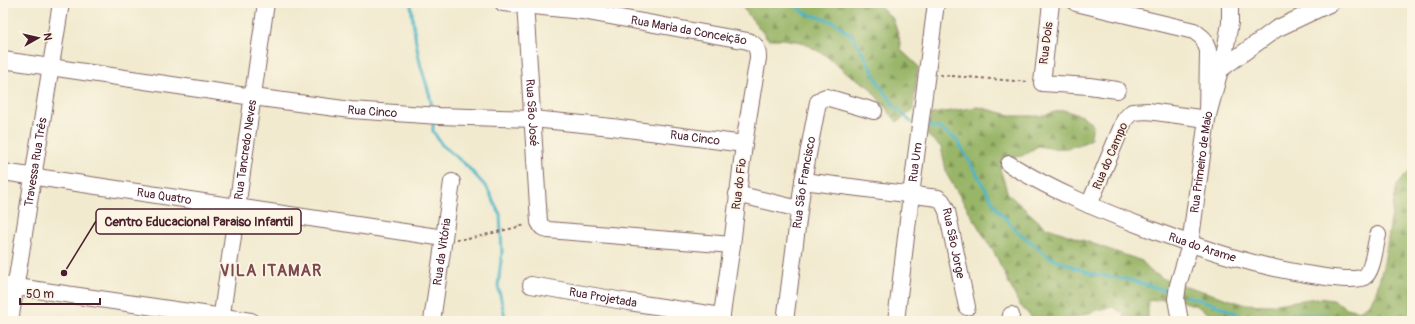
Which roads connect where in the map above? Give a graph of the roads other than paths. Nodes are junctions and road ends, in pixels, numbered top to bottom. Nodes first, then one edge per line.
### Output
1 (61, 3) edge
2 (266, 3) edge
3 (503, 3) edge
4 (936, 3) edge
5 (1052, 3) edge
6 (1076, 3) edge
7 (1230, 3) edge
8 (1331, 3) edge
9 (525, 4) edge
10 (756, 47) joint
11 (3, 60) edge
12 (51, 67) junction
13 (1221, 69) junction
14 (1117, 90) dead end
15 (253, 97) junction
16 (874, 111) dead end
17 (533, 119) junction
18 (1207, 119) junction
19 (744, 144) junction
20 (1009, 164) dead end
21 (3, 172) edge
22 (33, 176) junction
23 (803, 181) junction
24 (452, 182) dead end
25 (737, 194) junction
26 (910, 195) junction
27 (1089, 205) junction
28 (238, 207) junction
29 (799, 209) junction
30 (1378, 234) dead end
31 (444, 238) junction
32 (1190, 244) junction
33 (732, 245) junction
34 (531, 285) dead end
35 (9, 286) edge
36 (967, 308) dead end
37 (722, 318) edge
38 (222, 319) edge
39 (10, 321) edge
40 (251, 321) edge
41 (432, 321) edge
42 (785, 321) edge
43 (896, 321) edge
44 (1180, 321) edge

1 - 12 street, Travessa Rua Três
2 - 15 street, Rua Tancredo Neves
3 - 9 street, Rua Maria da Conceição
4 - 26 street, Rua Um
5 - 14 street, Rua Dois
6 - 18 street
7 - 13 street, Rua Primeiro de Maio
8 - 13 street
9 - 10 street, Rua Maria da Conceição
9 - 17 street, Rua São José
10 - 19 street, Rua do Fio
11 - 12 street, Rua Cinco
12 - 15 street, Rua Cinco
12 - 22 street, Travessa Rua Três
13 - 18 street, Rua Primeiro de Maio
15 - 17 street, Rua Cinco
15 - 28 street, Rua Tancredo Neves
16 - 23 street, Rua São Francisco
17 - 19 street, Rua Cinco
17 - 33 street, Rua São José
18 - 27 street, Rua do Campo
18 - 32 street, Rua Primeiro de Maio
19 - 25 street, Rua do Fio
20 - 27 street, Rua do Arame
21 - 22 street, Rua Quatro
22 - 28 street, Rua Quatro
22 - 35 street, Travessa Rua Três
23 - 26 street, Rua São Jorge
23 - 29 street, Rua São Francisco
24 - 31 street, Rua da Vitória
25 - 29 street
25 - 33 street, Rua do Fio
26 - 36 street, Rua São Jorge
26 - 43 street, Rua Um
27 - 32 street, Rua do Arame
28 - 31 street, Rua Quatro
28 - 38 street, Rua Tancredo Neves
29 - 42 street, Rua São Francisco
30 - 32 street, Rua do Arame
31 - 41 street, Rua da Vitória
32 - 44 street, Rua Primeiro de Maio
33 - 37 street, Rua do Fio
34 - 37 street, Rua Projetada
35 - 38 street
35 - 39 street, Travessa Rua Três
38 - 40 street

